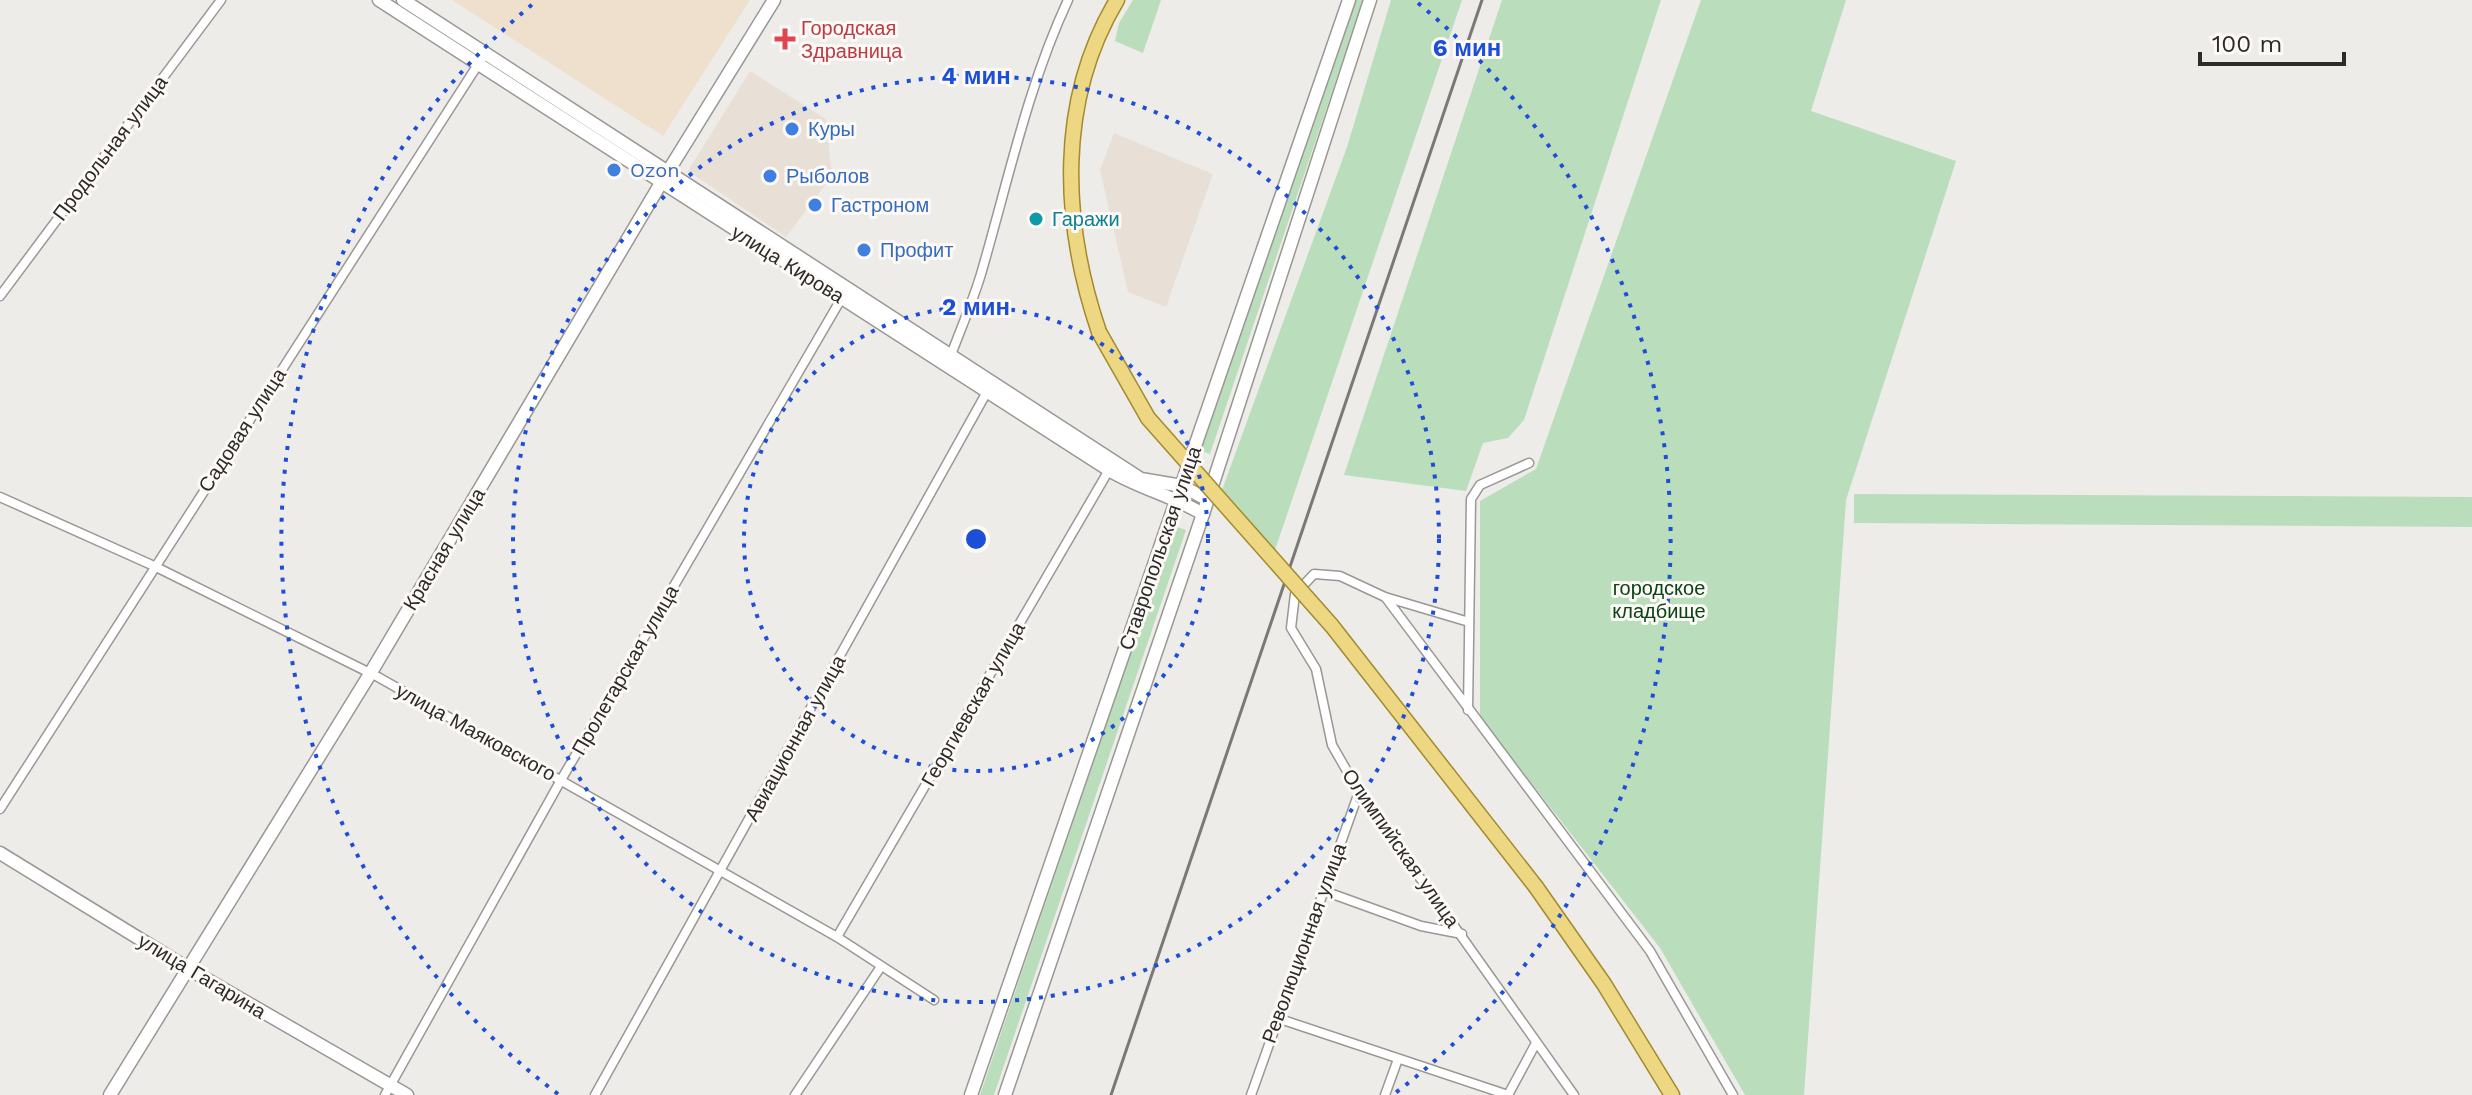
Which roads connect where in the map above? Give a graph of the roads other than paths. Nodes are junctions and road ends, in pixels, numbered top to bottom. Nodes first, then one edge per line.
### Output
1 (221, 0) edge
2 (379, 0) edge
3 (403, 0) edge
4 (774, 0) edge
5 (1068, 0) edge
6 (1117, 0) edge
7 (1349, 0) edge
8 (1370, 0) edge
9 (483, 58) junction
10 (664, 177) junction
11 (845, 294) junction
12 (0, 296) edge
13 (951, 355) junction
14 (991, 385) junction
15 (1529, 463) dead end
16 (1109, 470) junction
17 (1182, 486) junction
18 (0, 497) edge
19 (1177, 499) junction
20 (1208, 500) junction
21 (1203, 514) junction
22 (154, 566) junction
23 (1385, 597) junction
24 (1469, 622) junction
25 (370, 674) junction
26 (1468, 711) junction
27 (561, 780) junction
28 (1359, 792) junction
29 (0, 809) edge
30 (0, 853) edge
31 (722, 871) junction
32 (1324, 891) junction
33 (1462, 934) junction
34 (837, 937) junction
35 (187, 968) junction
36 (880, 968) junction
37 (934, 1000) dead end
38 (1277, 1018) junction
39 (1536, 1043) junction
40 (1398, 1059) junction
41 (388, 1090) edge
42 (110, 1095) edge
43 (407, 1095) edge
44 (595, 1095) edge
45 (795, 1095) edge
46 (971, 1095) edge
47 (1005, 1095) edge
48 (1251, 1095) edge
49 (1385, 1095) edge
50 (1508, 1095) edge
51 (1574, 1095) edge
52 (1672, 1095) edge
53 (1733, 1095) edge

1 - 12 street, Продольная улица
2 - 9 main road, улица Кирова
3 - 9 main road, улица Кирова
4 - 10 main road, Красная улица
5 - 13 street
6 - 52 main road, bridge
7 - 17 main road, Ставропольская улица
8 - 20 main road, Ставропольская улица
9 - 10 main road, улица Кирова
9 - 22 street, Садовая улица
10 - 11 main road, улица Кирова
10 - 25 main road, Красная улица
11 - 13 main road, улица Кирова
11 - 14 main road, улица Кирова
11 - 27 street, Пролетарская улица
13 - 14 main road, улица Кирова
14 - 16 main road, улица Кирова
14 - 17 main road, улица Кирова
14 - 31 street, Авиационная улица
15 - 24 street
16 - 19 main road, улица Кирова
16 - 34 street, Георгиевская улица
17 - 19 main road, Ставропольская улица
17 - 20 main road, улица Кирова
18 - 22 street, улица Маяковского
19 - 21 main road, улица Кирова
19 - 46 main road, Ставропольская улица
20 - 21 main road, Ставропольская улица
21 - 47 main road, Ставропольская улица
22 - 25 street, улица Маяковского
22 - 29 street, Садовая улица
23 - 24 street
23 - 26 street
23 - 28 street, Олимпийская улица
24 - 26 street
25 - 27 street, улица Маяковского
25 - 35 main road, Красная улица
26 - 53 street
27 - 31 street, улица Маяковского
27 - 41 street, Пролетарская улица
28 - 32 street, Революционная улица
28 - 33 street, Олимпийская улица
30 - 35 main road, улица Гагарина
31 - 34 street, улица Маяковского
31 - 44 street, Авиационная улица
32 - 33 street, Олимпийская улица
32 - 38 street, Революционная улица
33 - 39 street, Олимпийская улица
34 - 36 street, улица Маяковского
35 - 41 main road, улица Гагарина
35 - 42 main road, Красная улица
36 - 37 street, улица Маяковского
36 - 45 street
38 - 40 street
38 - 48 street, Революционная улица
39 - 50 street
39 - 51 street, Олимпийская улица
40 - 49 street
40 - 50 street
41 - 43 main road, улица Гагарина

